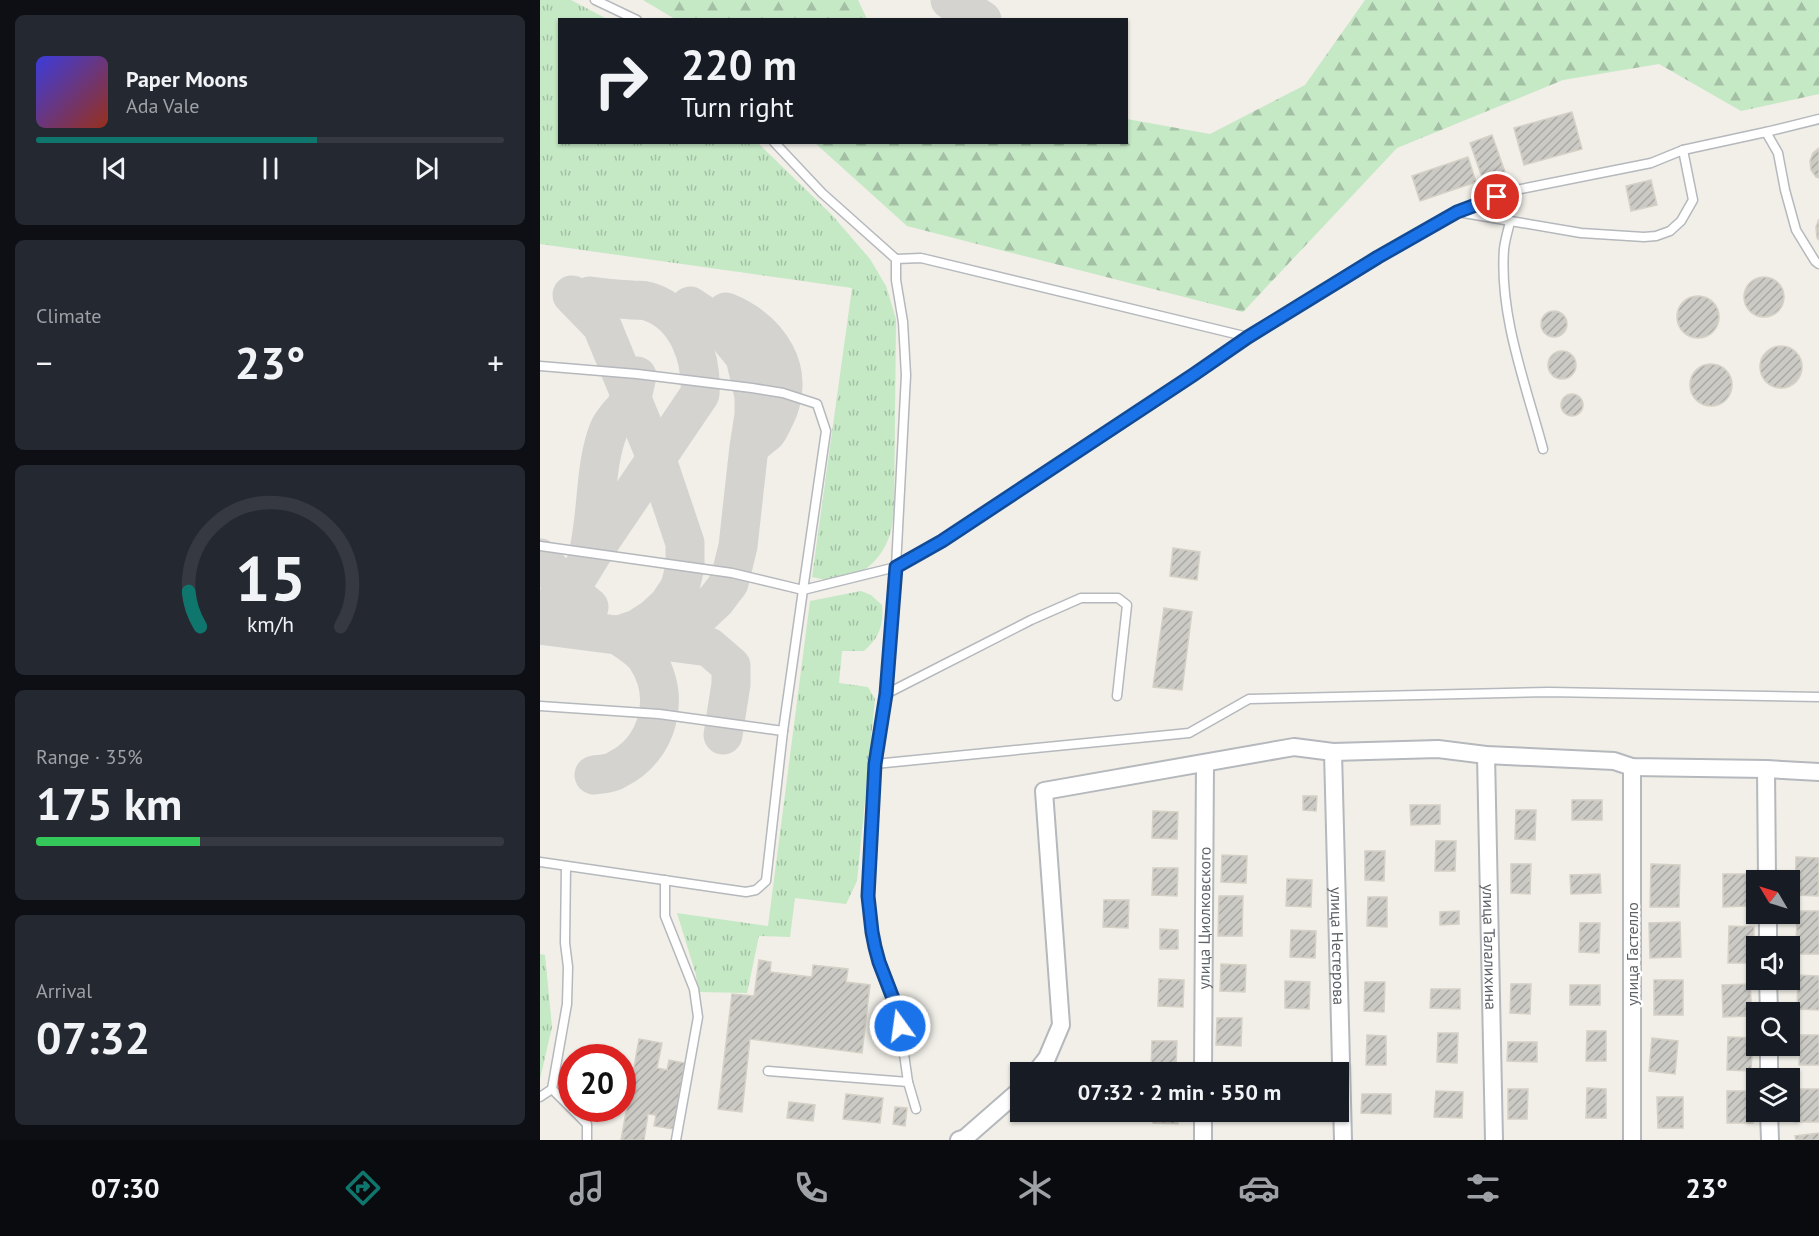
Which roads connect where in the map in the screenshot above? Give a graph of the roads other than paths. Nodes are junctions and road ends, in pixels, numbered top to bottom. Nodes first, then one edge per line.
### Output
1 (595, 0) edge
2 (634, 18) edge
3 (1819, 119) edge
4 (1766, 132) junction
5 (776, 144) edge
6 (1683, 150) junction
7 (1457, 212) junction
8 (1510, 222) junction
9 (896, 260) junction
10 (1819, 264) edge
11 (1248, 337) junction
12 (540, 366) edge
13 (1543, 449) dead end
14 (540, 546) edge
15 (896, 567) junction
16 (803, 590) junction
17 (886, 694) junction
18 (1117, 696) dead end
19 (1819, 696) edge
20 (540, 705) edge
21 (783, 731) junction
22 (1333, 752) junction
23 (1486, 755) junction
24 (1205, 763) junction
25 (875, 764) junction
26 (1632, 767) junction
27 (1766, 769) junction
28 (1819, 772) edge
29 (540, 862) edge
30 (566, 866) junction
31 (1767, 870) edge
32 (665, 880) junction
33 (1044, 1062) edge
34 (1203, 1062) edge
35 (768, 1071) dead end
36 (908, 1082) junction
37 (552, 1089) junction
38 (540, 1097) edge
39 (1010, 1099) edge
40 (916, 1108) dead end
41 (1203, 1122) edge
42 (1770, 1122) edge
43 (587, 1140) edge
44 (676, 1140) edge
45 (959, 1140) edge
46 (1203, 1140) edge
47 (1343, 1140) edge
48 (1494, 1140) edge
49 (1632, 1140) edge
50 (1770, 1140) edge

1 - 2 lane
3 - 4 lane
4 - 6 lane
4 - 10 lane
5 - 9 lane
6 - 7 lane
6 - 8 lane
7 - 8 lane
7 - 11 lane
8 - 13 lane
9 - 11 lane
9 - 15 lane
11 - 15 lane
12 - 16 lane
14 - 16 lane
15 - 16 lane
15 - 17 lane
16 - 21 lane
17 - 18 lane
17 - 25 lane
19 - 25 lane
20 - 21 lane
21 - 32 lane
22 - 23 street
22 - 24 street
22 - 47 street, улица Нестерова
23 - 26 street
23 - 48 street, улица Талалихина
24 - 33 street
24 - 34 street, улица Циолковского
25 - 36 lane
26 - 27 street
26 - 49 street, улица Гастелло
27 - 28 street
27 - 31 street
29 - 30 lane
30 - 32 lane
30 - 37 lane
32 - 44 lane
35 - 36 lane
36 - 40 lane
37 - 38 lane
37 - 43 lane
39 - 45 street
41 - 46 street
42 - 50 street

